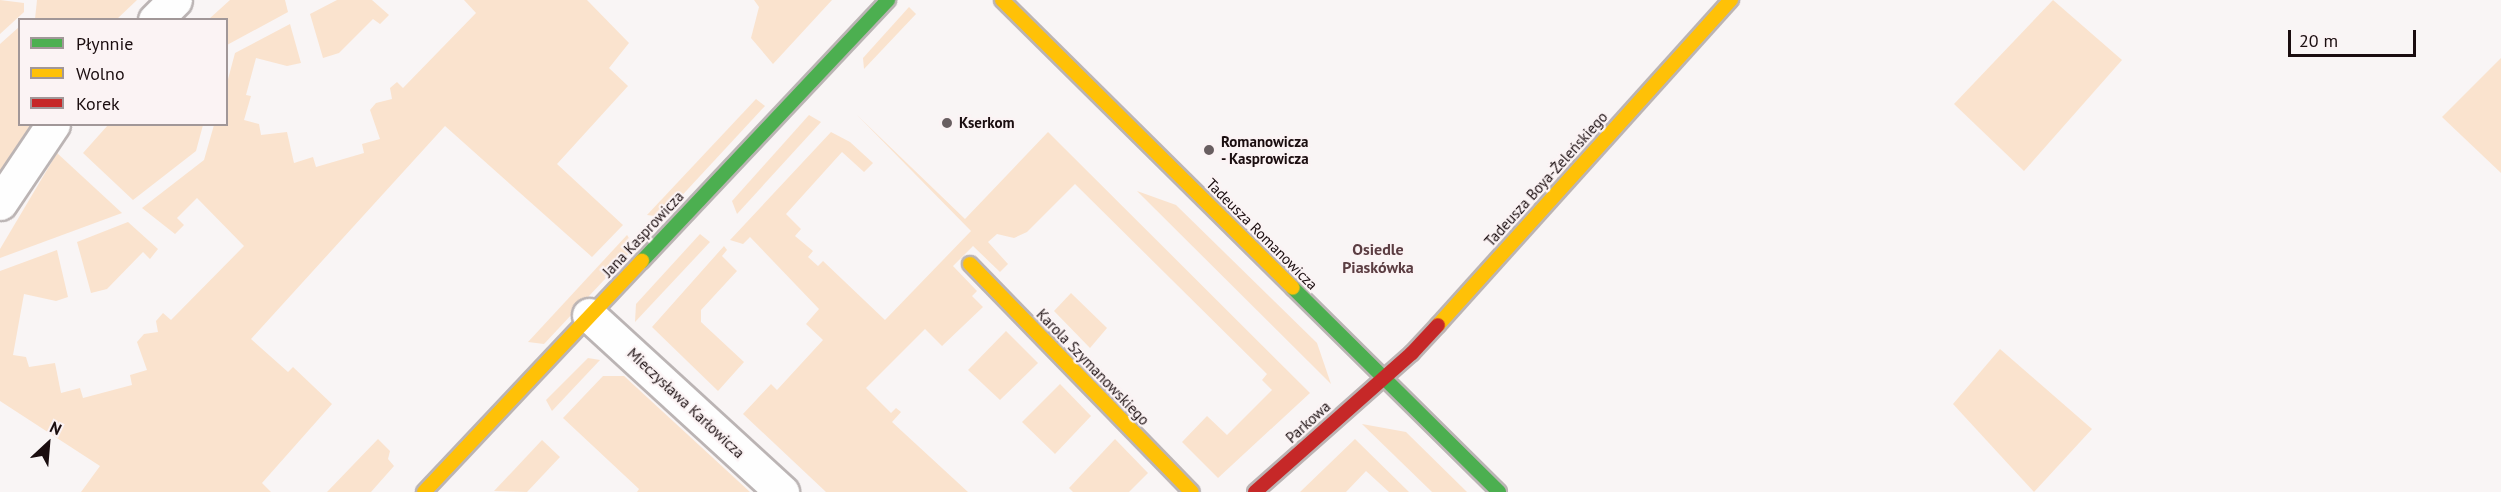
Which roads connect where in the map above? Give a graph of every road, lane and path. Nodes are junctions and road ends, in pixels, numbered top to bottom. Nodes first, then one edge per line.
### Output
1 (175, 0) edge
2 (888, 0) edge
3 (1002, 0) edge
4 (1731, 0) edge
5 (157, 18) edge
6 (52, 126) edge
7 (0, 204) edge
8 (970, 264) dead end
9 (589, 315) junction
10 (1383, 377) junction
11 (424, 492) edge
12 (782, 492) edge
13 (1192, 492) edge
14 (1255, 492) edge
15 (1499, 492) edge

1 - 5 street
2 - 9 street, Jana Kasprowicza
3 - 10 street, Tadeusza Romanowicza
4 - 10 street, Tadeusza Boya-Żeleńskiego
6 - 7 street
8 - 13 street, Karola Szymanowskiego
9 - 11 street, Jana Kasprowicza
9 - 12 street, Mieczysława Karłowicza
10 - 14 street, Parkowa
10 - 15 street, Tadeusza Romanowicza

